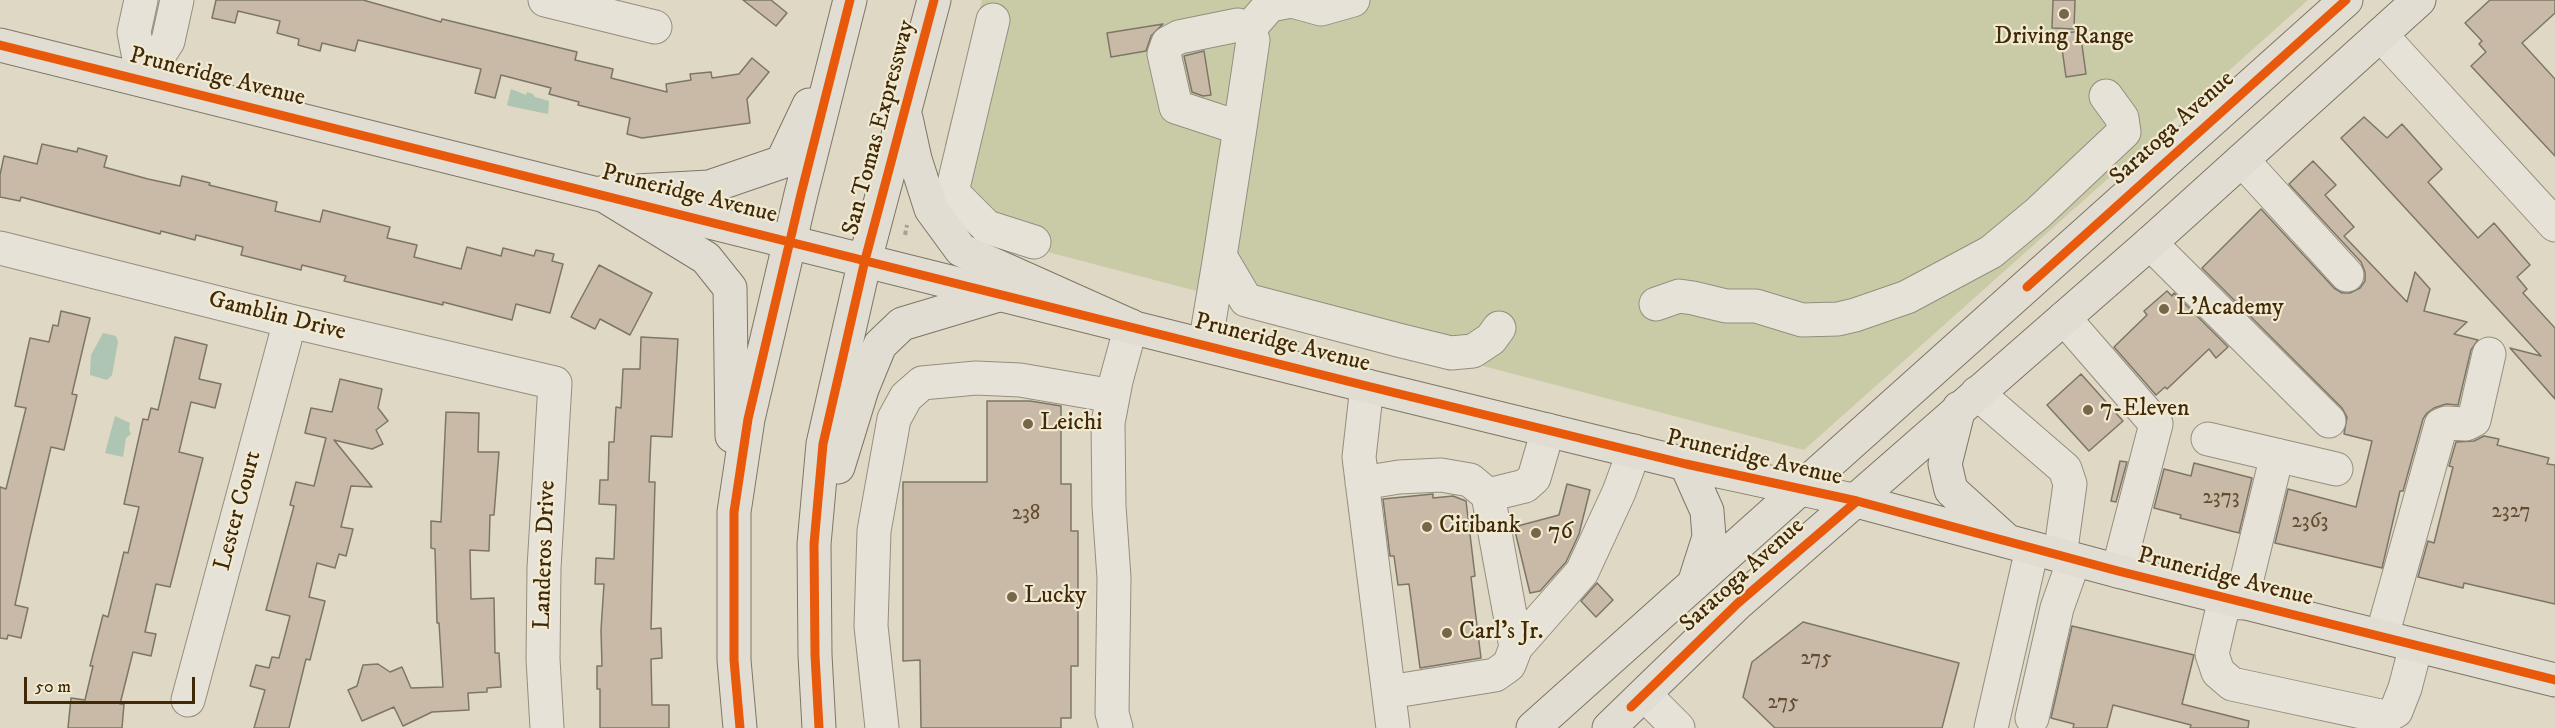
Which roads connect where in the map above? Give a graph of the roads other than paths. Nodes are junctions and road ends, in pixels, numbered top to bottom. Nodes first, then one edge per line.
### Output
1 (141, 0) edge
2 (177, 0) edge
3 (545, 0) edge
4 (850, 0) edge
5 (934, 0) edge
6 (1353, 0) edge
7 (2419, 0) edge
8 (1270, 2) edge
9 (2330, 5) edge
10 (993, 20) dead end
11 (655, 27) dead end
12 (1249, 29) junction
13 (2381, 35) junction
14 (842, 36) junction
15 (0, 45) edge
16 (143, 80) junction
17 (2106, 96) dead end
18 (905, 113) junction
19 (1240, 128) junction
20 (2242, 160) junction
21 (600, 193) junction
22 (2555, 225) edge
23 (790, 242) junction
24 (1034, 242) dead end
25 (2150, 243) junction
26 (0, 248) edge
27 (1220, 256) junction
28 (866, 260) junction
29 (2347, 275) dead end
30 (1002, 294) junction
31 (1656, 304) dead end
32 (2064, 318) junction
33 (290, 321) junction
34 (1131, 326) junction
35 (1499, 328) dead end
36 (1205, 345) junction
37 (2489, 354) dead end
38 (2284, 377) junction
39 (555, 383) joint
40 (2252, 384) dead end
41 (1367, 386) junction
42 (1113, 396) junction
43 (1968, 401) junction
44 (2329, 421) dead end
45 (1548, 430) junction
46 (2208, 439) dead end
47 (1634, 451) junction
48 (2277, 455) junction
49 (1686, 464) junction
50 (2336, 469) dead end
51 (1362, 483) junction
52 (1802, 489) junction
53 (1488, 495) junction
54 (1857, 501) junction
55 (734, 512) junction
56 (814, 544) junction
57 (2044, 552) junction
58 (2118, 571) junction
59 (1694, 584) junction
60 (2233, 600) junction
61 (2382, 636) junction
62 (2416, 646) junction
63 (1516, 647) junction
64 (2555, 680) edge
65 (1389, 692) junction
66 (1646, 695) junction
67 (188, 700) dead end
68 (2032, 718) dead end
69 (547, 728) edge
70 (740, 728) edge
71 (819, 728) edge
72 (882, 728) edge
73 (1116, 728) edge
74 (1393, 728) edge
75 (1533, 728) edge
76 (1609, 728) edge
77 (1678, 728) edge
78 (1991, 728) edge

1 - 16 street
2 - 16 street
3 - 11 street
4 - 14 main road
5 - 18 main road, San Tomas Expressway
6 - 8 street
7 - 13 main road, Saratoga Avenue
8 - 12 street
9 - 52 main road, Saratoga Avenue
10 - 24 street
12 - 19 street
12 - 19 street
13 - 20 main road, Saratoga Avenue
13 - 22 street
14 - 21 main road
14 - 23 main road
15 - 16 main road, Pruneridge Avenue
16 - 21 main road, Pruneridge Avenue
17 - 31 street
18 - 28 main road, San Tomas Expressway
18 - 34 main road
19 - 27 street
20 - 25 main road, Saratoga Avenue
20 - 29 street
21 - 23 main road, Pruneridge Avenue
21 - 55 main road
23 - 28 main road, Pruneridge Avenue
23 - 55 main road
25 - 32 main road, Saratoga Avenue
25 - 38 street
26 - 33 street, Gamblin Drive
27 - 35 street
27 - 36 street
28 - 30 main road, Pruneridge Avenue
28 - 56 main road, San Tomas Expressway
30 - 34 main road, Pruneridge Avenue
30 - 56 main road
32 - 43 main road, Saratoga Avenue
32 - 58 street
33 - 39 street, Gamblin Drive
33 - 67 street, Lester Court
34 - 36 main road, Pruneridge Avenue
34 - 42 street
36 - 41 main road, Pruneridge Avenue
37 - 61 street
38 - 40 street
38 - 44 street
39 - 69 street, Landeros Drive
41 - 45 main road, Pruneridge Avenue
41 - 51 street
42 - 72 street
42 - 73 street
43 - 54 main road, Saratoga Avenue
43 - 57 main road
43 - 57 street
45 - 47 main road, Pruneridge Avenue
45 - 53 street
46 - 48 street
47 - 49 main road, Pruneridge Avenue
47 - 63 street
48 - 50 street
48 - 60 street
49 - 52 main road, Pruneridge Avenue
49 - 59 main road
51 - 53 street
51 - 65 street
52 - 54 main road, Pruneridge Avenue
52 - 59 main road, Saratoga Avenue
53 - 63 street
54 - 57 main road, Pruneridge Avenue
54 - 66 main road, Saratoga Avenue
55 - 70 main road
56 - 71 main road, San Tomas Expressway
57 - 58 main road, Pruneridge Avenue
57 - 68 street
57 - 78 street
58 - 60 main road, Pruneridge Avenue
59 - 75 main road, Saratoga Avenue
60 - 61 main road, Pruneridge Avenue
60 - 62 street
61 - 62 main road, Pruneridge Avenue
62 - 64 main road, Pruneridge Avenue
63 - 65 street
65 - 74 street
66 - 76 main road, Saratoga Avenue
66 - 77 street

